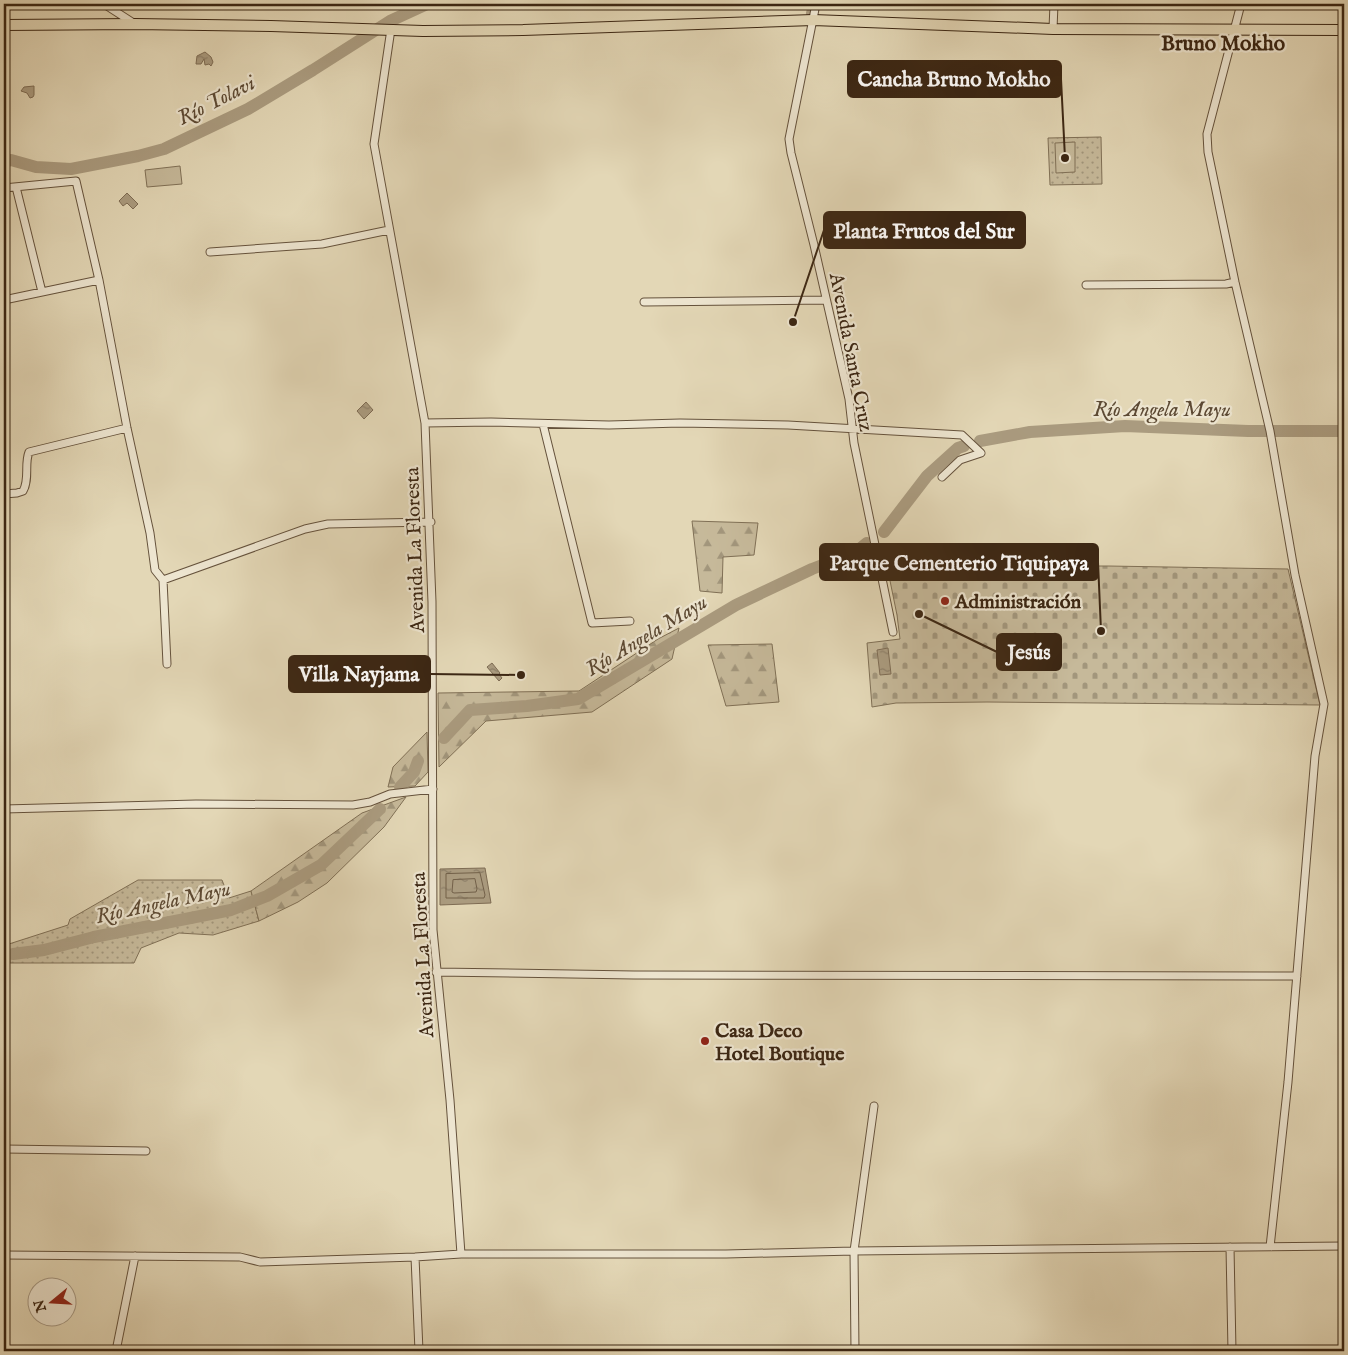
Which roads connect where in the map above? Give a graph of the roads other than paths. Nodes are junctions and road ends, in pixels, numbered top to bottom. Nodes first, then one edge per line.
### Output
1 (104, 4) edge
2 (816, 4) edge
3 (1054, 4) edge
4 (1241, 4) edge
5 (813, 20) junction
6 (135, 24) junction
7 (4, 25) edge
8 (388, 29) junction
9 (1052, 29) junction
10 (1234, 30) junction
11 (1344, 30) edge
12 (16, 186) junction
13 (4, 188) edge
14 (389, 230) junction
15 (210, 252) dead end
16 (99, 280) junction
17 (1235, 282) junction
18 (1086, 285) dead end
19 (42, 292) junction
20 (4, 300) edge
21 (826, 300) junction
22 (644, 302) dead end
23 (425, 423) junction
24 (543, 424) junction
25 (127, 428) junction
26 (853, 428) junction
27 (942, 478) dead end
28 (4, 494) edge
29 (430, 522) junction
30 (1059, 559) dead end
31 (878, 564) junction
32 (163, 580) junction
33 (630, 621) dead end
34 (894, 632) dead end
35 (167, 664) dead end
36 (433, 790) junction
37 (4, 809) edge
38 (436, 972) junction
39 (1297, 976) junction
40 (874, 1106) dead end
41 (4, 1149) edge
42 (146, 1151) dead end
43 (1344, 1246) edge
44 (1230, 1247) junction
45 (1270, 1247) junction
46 (854, 1251) junction
47 (461, 1254) junction
48 (4, 1256) edge
49 (135, 1256) junction
50 (415, 1257) junction
51 (116, 1351) edge
52 (419, 1351) edge
53 (855, 1351) edge
54 (1232, 1351) edge

1 - 6 street
2 - 5 street, Avenida Santa Cruz
3 - 9 street
4 - 10 street
5 - 8 main road
5 - 9 main road
5 - 21 street, Avenida Santa Cruz
6 - 7 main road
6 - 8 main road
8 - 14 street, Avenida La Floresta
9 - 10 main road
10 - 11 main road
10 - 17 street
12 - 13 street
12 - 16 street
12 - 19 street
14 - 15 street
14 - 23 street, Avenida La Floresta
16 - 19 street
16 - 25 street
17 - 18 street
17 - 39 street
19 - 20 street
21 - 22 street
21 - 26 street, Avenida Santa Cruz
23 - 24 street
23 - 29 street, Avenida La Floresta
24 - 26 street
24 - 33 street
25 - 28 street
25 - 32 street
26 - 27 street
26 - 31 street, Avenida Santa Cruz
29 - 32 street
29 - 36 street, Avenida La Floresta
30 - 31 street
31 - 34 street, Avenida Santa Cruz
32 - 35 street
36 - 37 street
36 - 38 street, Avenida La Floresta
38 - 39 street
38 - 47 street, Avenida La Floresta
39 - 45 street
40 - 46 street
41 - 42 street
43 - 45 street
44 - 45 street
44 - 46 street
44 - 54 street
46 - 47 street
46 - 53 street
47 - 50 street
48 - 49 street
49 - 50 street
49 - 51 street
50 - 52 street

